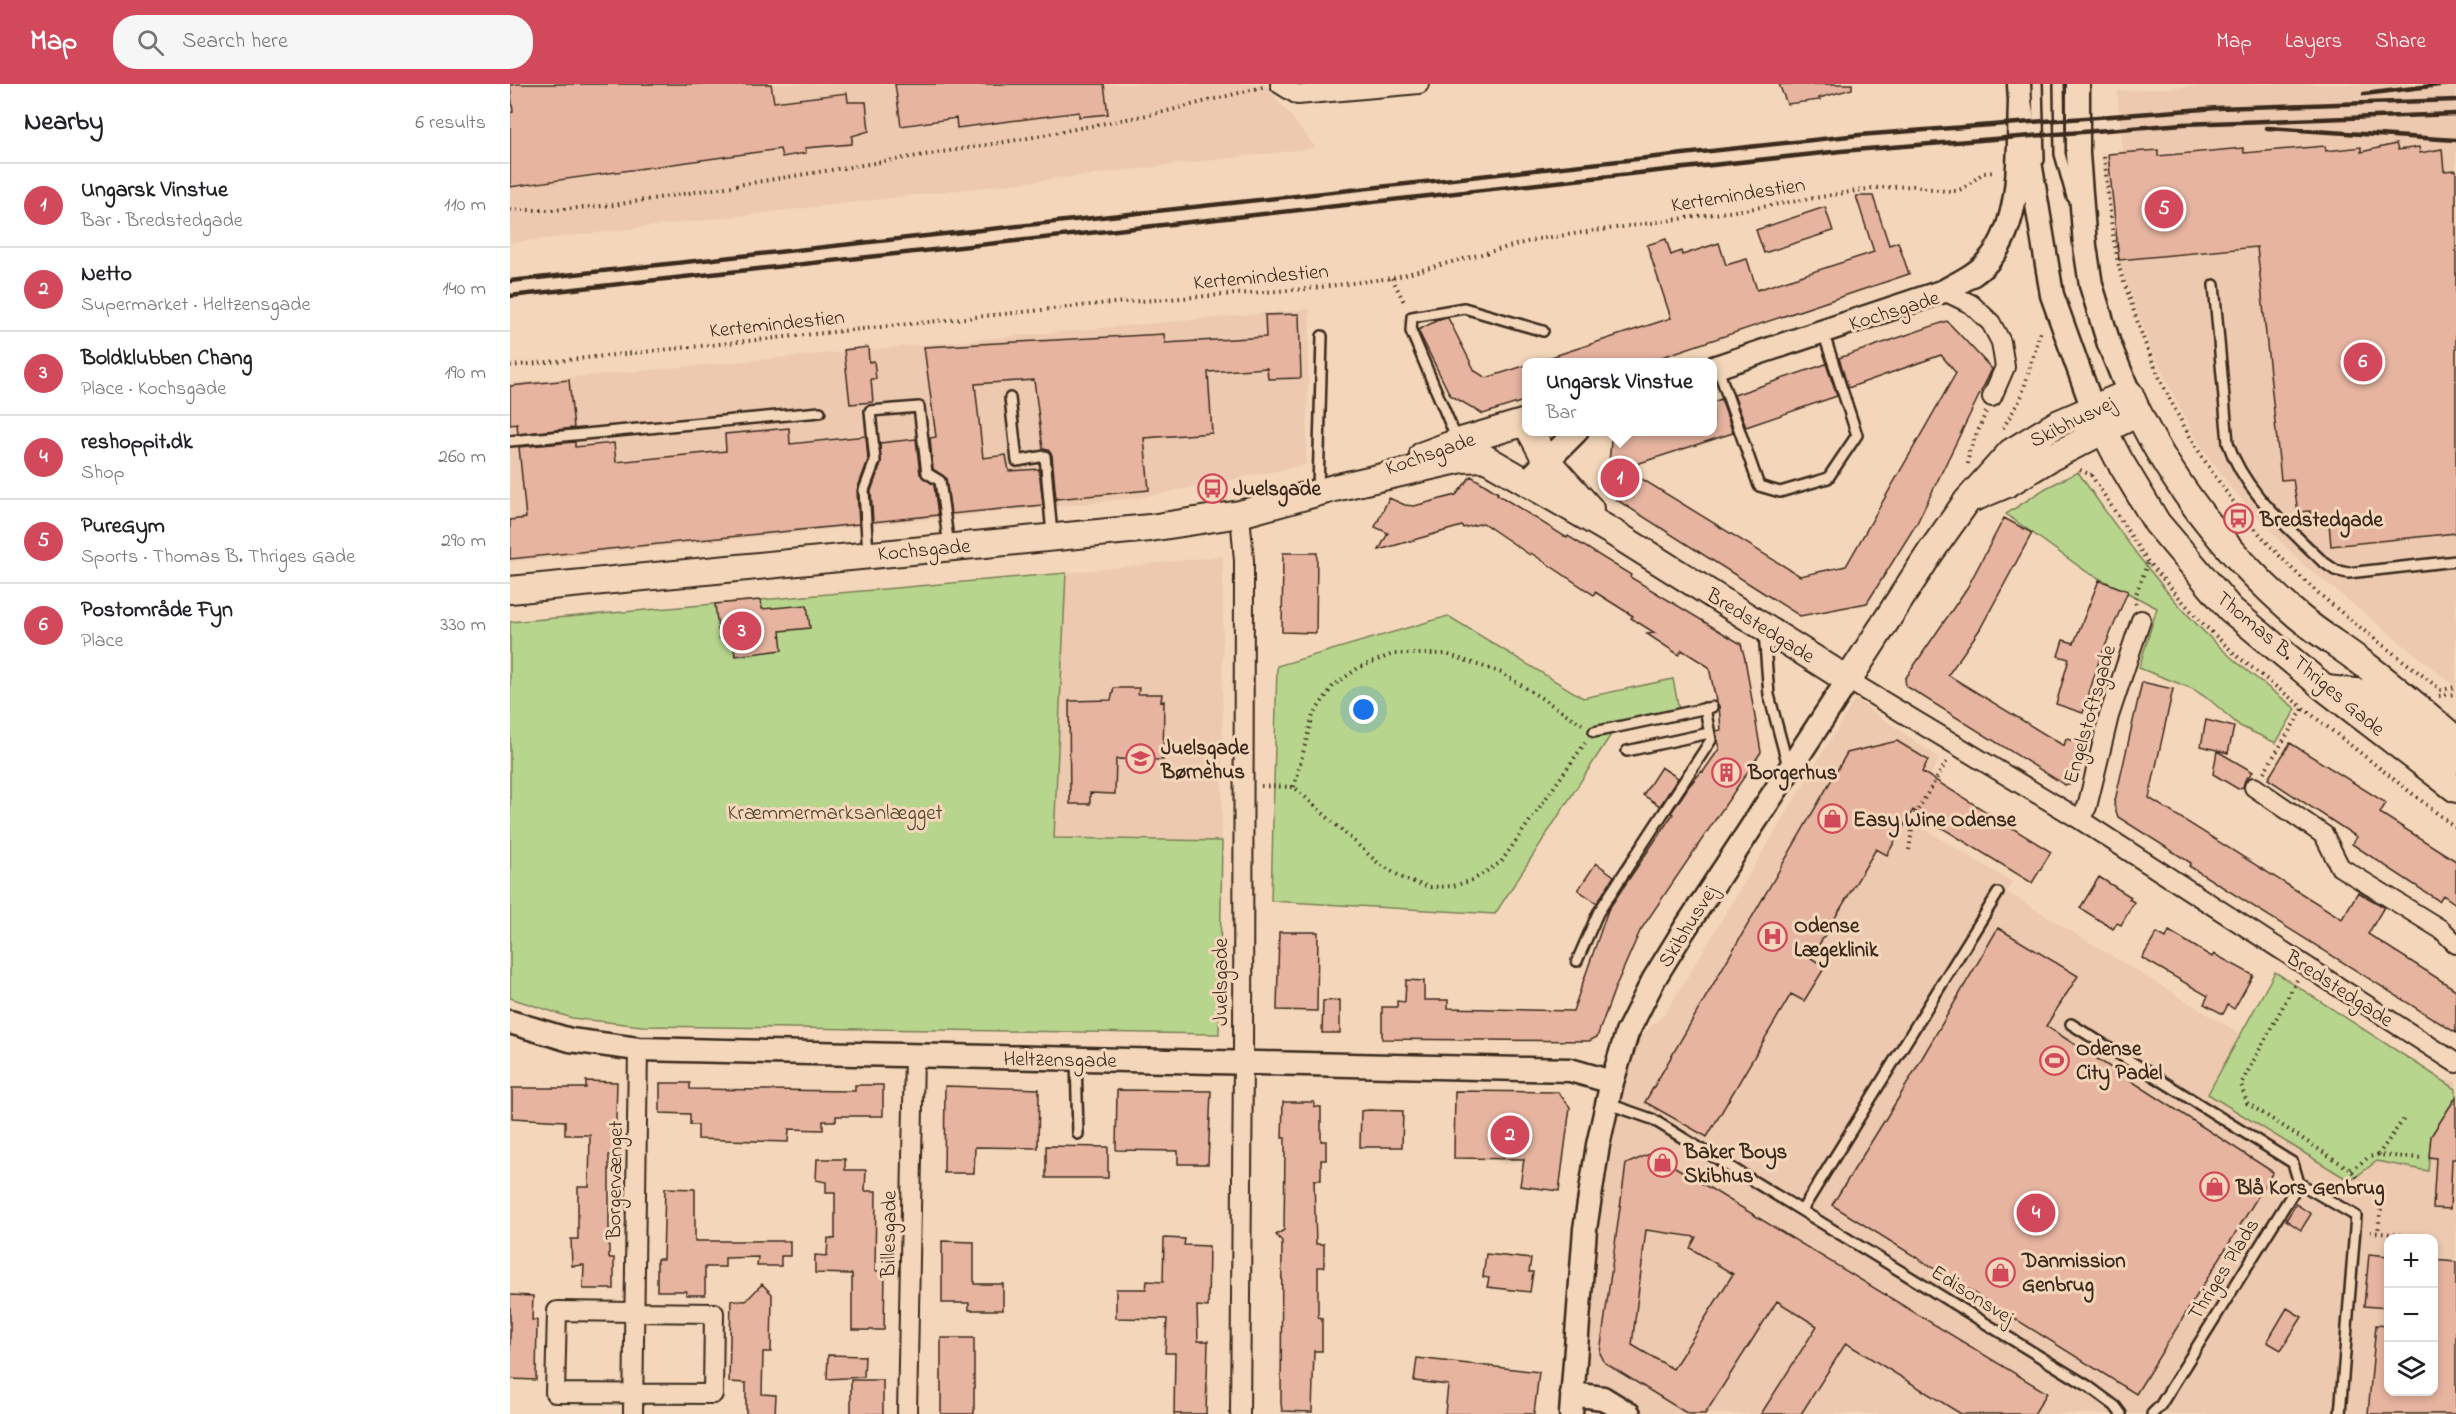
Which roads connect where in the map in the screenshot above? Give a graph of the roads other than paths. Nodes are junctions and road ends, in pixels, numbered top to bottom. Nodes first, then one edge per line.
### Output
1 (1280, 84) edge
2 (1419, 84) edge
3 (2037, 84) edge
4 (2059, 84) edge
5 (2078, 84) edge
6 (2019, 92) edge
7 (2037, 215) junction
8 (2085, 246) junction
9 (2214, 285) dead end
10 (1944, 291) junction
11 (1543, 331) dead end
12 (1823, 332) junction
13 (1322, 336) dead end
14 (1717, 366) edge
15 (1717, 372) edge
16 (1010, 398) dead end
17 (1992, 398) road end
18 (2133, 403) junction
19 (820, 412) dead end
20 (2098, 420) junction
21 (1522, 428) edge
22 (1534, 436) edge
23 (1571, 436) edge
24 (510, 441) edge
25 (1473, 448) junction
26 (1546, 460) junction
27 (1526, 482) junction
28 (1326, 490) junction
29 (1239, 514) junction
30 (1614, 533) junction
31 (1052, 537) junction
32 (949, 546) junction
33 (868, 554) junction
34 (2456, 561) edge
35 (510, 590) edge
36 (2141, 620) road end
37 (1763, 627) junction
38 (1848, 680) junction
39 (1594, 732) road end
40 (1709, 733) junction
41 (2456, 740) edge
42 (1627, 751) dead end
43 (1789, 770) junction
44 (2454, 775) edge
45 (2254, 787) dead end
46 (2079, 819) junction
47 (1998, 893) dead end
48 (2456, 944) edge
49 (1577, 961) dead end
50 (510, 1022) edge
51 (2071, 1024) dead end
52 (638, 1049) junction
53 (914, 1055) junction
54 (1076, 1059) junction
55 (1243, 1063) junction
56 (2456, 1063) edge
57 (1609, 1092) junction
58 (1078, 1134) dead end
59 (2299, 1183) junction
60 (1802, 1210) junction
61 (634, 1312) junction
62 (633, 1394) junction
63 (1572, 1404) edge
64 (633, 1414) edge
65 (908, 1414) edge
66 (1240, 1414) edge
67 (1629, 1414) edge
68 (2121, 1414) edge
69 (2152, 1414) edge
70 (2340, 1414) edge

1 - 2 street
3 - 7 lane
4 - 8 lane
5 - 8 street, Thomas B. Thriges Gade
6 - 7 street, Thomas B. Thriges Gade
6 - 10 street
7 - 20 street, Thomas B. Thriges Gade
8 - 18 street, Thomas B. Thriges Gade
9 - 34 lane
10 - 12 street, Kochsgade
10 - 17 street, Kochsgade
11 - 25 lane
12 - 14 street, Kochsgade
12 - 15 lane
13 - 28 lane
16 - 31 lane
18 - 20 main road
18 - 41 main road, Thomas B. Thriges Gade
19 - 24 lane
20 - 38 main road, Skibhusvej
20 - 44 main road, Thomas B. Thriges Gade
21 - 25 main road, Kochsgade
22 - 26 main road, Bredstedgade
23 - 26 street
25 - 27 main road, Bredstedgade
25 - 28 main road, Kochsgade
26 - 27 street
26 - 30 main road, Bredstedgade
27 - 30 main road, Bredstedgade
28 - 29 main road, Kochsgade
29 - 31 main road, Kochsgade
29 - 55 street, Juelsgade
30 - 37 main road, Bredstedgade
31 - 32 main road, Kochsgade
32 - 33 main road, Kochsgade
32 - 33 lane
33 - 35 main road, Kochsgade
36 - 46 street, Engelstoftsgade
37 - 38 main road, Bredstedgade
37 - 43 lane
38 - 43 street, Skibhusvej
38 - 46 street, Bredstedgade
39 - 40 lane
40 - 42 lane
40 - 49 lane
43 - 57 street, Skibhusvej
45 - 48 street
46 - 56 street, Bredstedgade
47 - 60 lane
50 - 52 street, Heltzensgade
51 - 59 lane
52 - 53 street, Heltzensgade
52 - 61 street, Borgervænget
53 - 54 street, Heltzensgade
53 - 65 street, Billesgade
54 - 55 street, Heltzensgade
54 - 58 lane
55 - 57 street, Heltzensgade
55 - 66 street, Juelsgade
57 - 60 lane, Edisonsvej
57 - 63 street, Skibhusvej
59 - 69 lane, Thriges Plads
59 - 70 lane
60 - 68 lane, Edisonsvej
61 - 62 street, Borgervænget
61 - 62 street
61 - 62 street
62 - 64 street, Borgervænget
63 - 67 street

